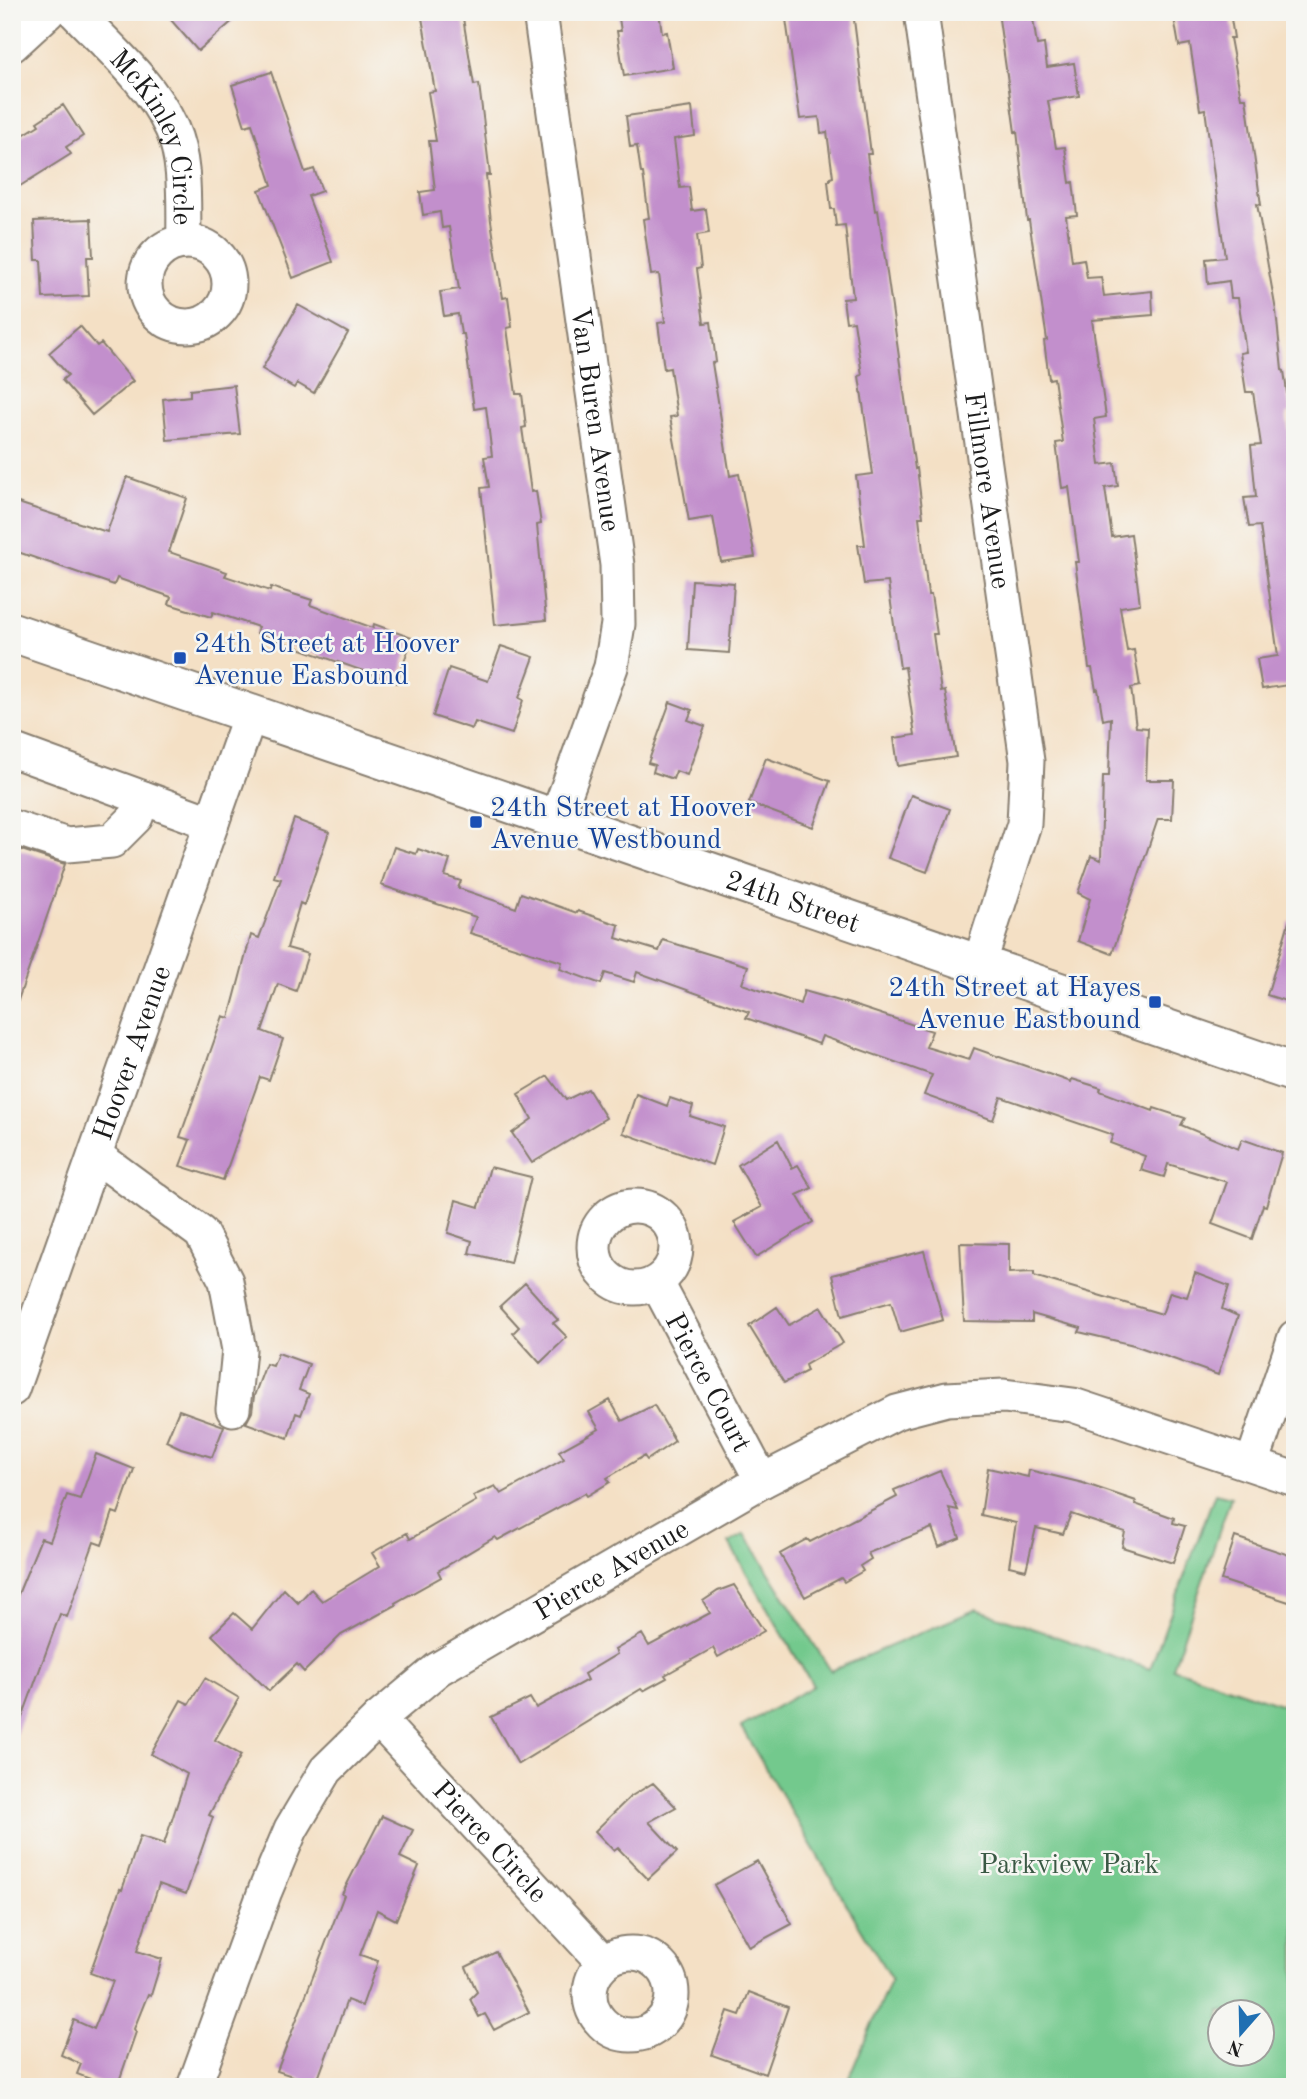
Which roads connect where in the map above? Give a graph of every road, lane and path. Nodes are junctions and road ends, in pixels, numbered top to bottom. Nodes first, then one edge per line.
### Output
1 (48, 12) edge
2 (75, 12) edge
3 (540, 12) edge
4 (921, 12) edge
5 (12, 45) edge
6 (184, 242) dead end
7 (12, 632) edge
8 (250, 715) junction
9 (12, 750) edge
10 (143, 797) junction
11 (556, 820) junction
12 (212, 823) junction
13 (12, 827) edge
14 (979, 965) junction
15 (1295, 1073) edge
16 (95, 1155) junction
17 (657, 1283) dead end
18 (25, 1314) edge
19 (1295, 1337) edge
20 (12, 1389) edge
21 (233, 1409) dead end
22 (1252, 1464) junction
23 (1295, 1479) edge
24 (762, 1481) junction
25 (378, 1719) junction
26 (603, 1962) dead end
27 (194, 2087) edge

1 - 5 street
2 - 6 street, McKinley Circle
3 - 11 street, Van Buren Avenue
4 - 14 street, Fillmore Avenue
7 - 8 main road, 24th Street
8 - 11 main road, 24th Street
8 - 12 street, Hoover Avenue
9 - 10 street
10 - 12 street
10 - 13 street
11 - 14 main road, 24th Street
12 - 16 street, Hoover Avenue
14 - 15 main road, 24th Street
16 - 18 street, Hoover Avenue
16 - 21 street
17 - 24 street, Pierce Court
18 - 20 street, Hoover Avenue
19 - 22 street
22 - 23 street, Pierce Avenue
22 - 24 street, Pierce Avenue
24 - 25 street, Pierce Avenue
25 - 26 street, Pierce Circle
25 - 27 street, Pierce Avenue

